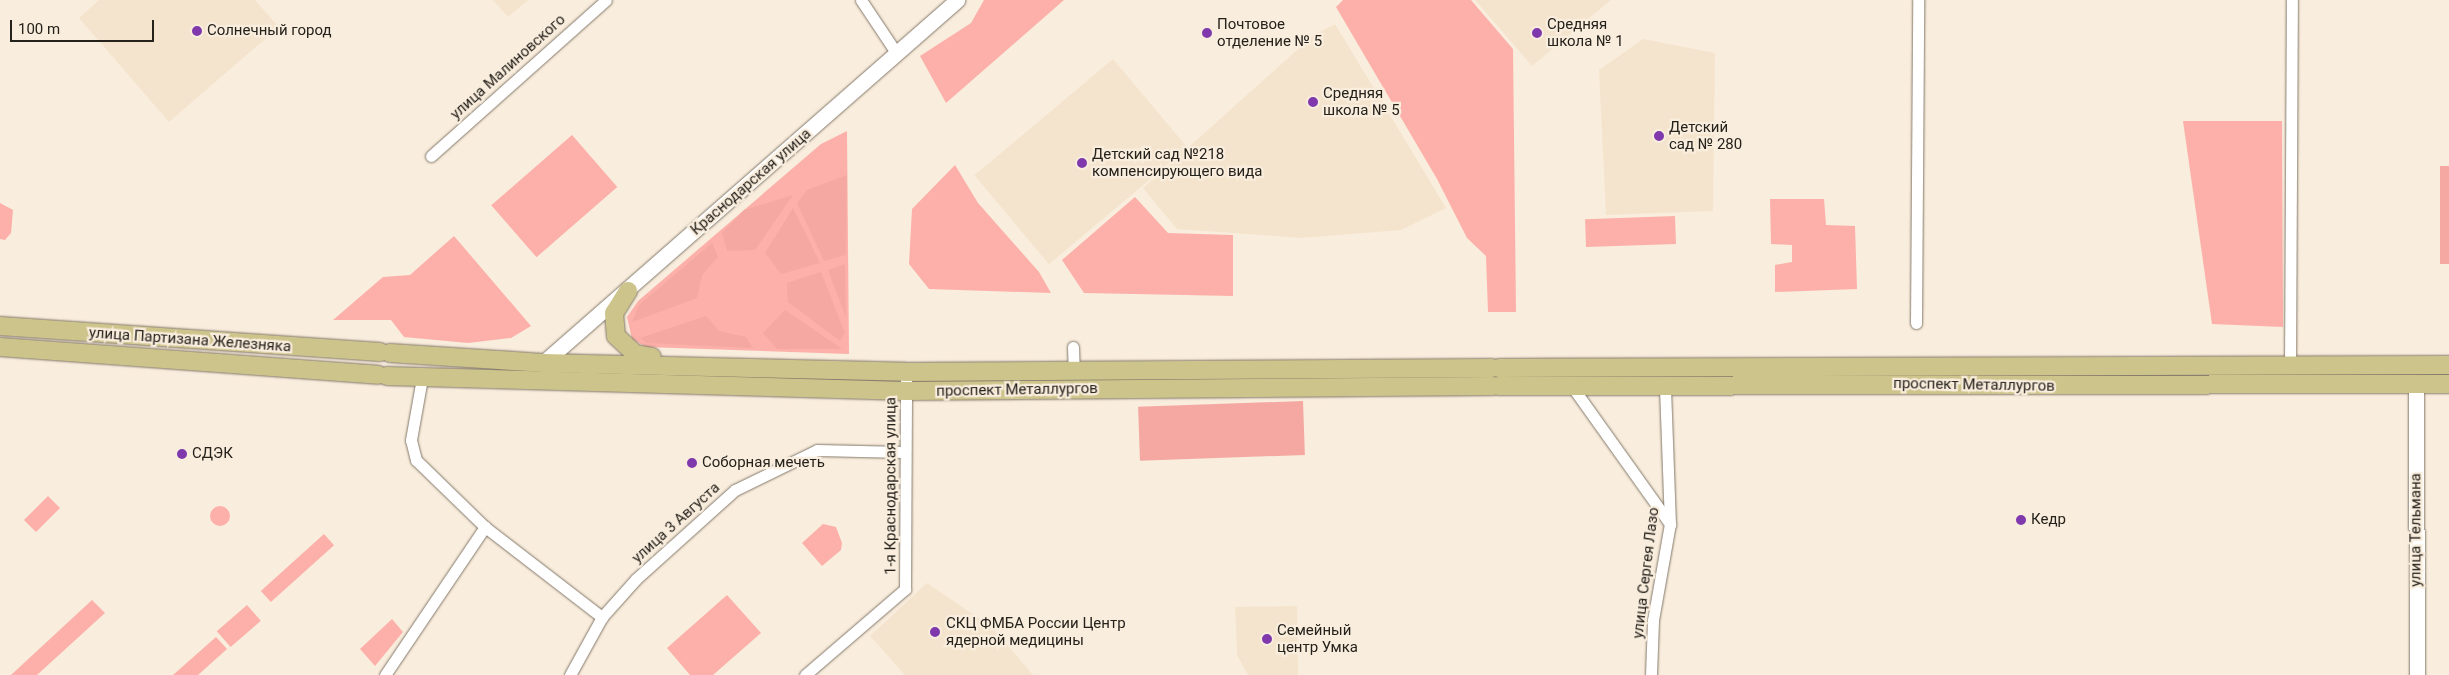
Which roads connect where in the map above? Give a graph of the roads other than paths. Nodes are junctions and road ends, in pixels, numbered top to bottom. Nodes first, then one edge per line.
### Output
1 (606, 0) edge
2 (861, 0) edge
3 (957, 0) edge
4 (1918, 0) edge
5 (2292, 0) edge
6 (897, 54) junction
7 (431, 156) dead end
8 (628, 291) junction
9 (1916, 323) dead end
10 (0, 326) edge
11 (1073, 347) dead end
12 (0, 348) edge
13 (542, 363) junction
14 (700, 363) junction
15 (2290, 365) junction
16 (2415, 365) junction
17 (2449, 365) edge
18 (1662, 368) junction
19 (1074, 371) junction
20 (906, 372) junction
21 (422, 378) junction
22 (541, 383) junction
23 (2416, 384) junction
24 (2449, 384) edge
25 (1571, 386) junction
26 (1665, 386) junction
27 (906, 391) junction
28 (904, 452) junction
29 (1670, 524) junction
30 (485, 527) junction
31 (602, 617) junction
32 (574, 673) edge
33 (385, 675) edge
34 (805, 675) edge
35 (1651, 675) edge
36 (2417, 675) edge

1 - 7 street, улица Малиновского
2 - 6 street
3 - 6 main road, Краснодарская улица
4 - 9 street
5 - 15 street
6 - 8 main road, Краснодарская улица
8 - 13 main road, Краснодарская улица
8 - 14 main road
10 - 13 main road, улица Партизана Железняка
11 - 19 street
12 - 21 main road, улица Партизана Железняка
13 - 14 main road, проспект Металлургов
13 - 22 main road
14 - 20 main road, проспект Металлургов
15 - 16 main road, проспект Металлургов
15 - 18 main road, проспект Металлургов
16 - 17 main road, проспект Металлургов
16 - 23 main road
18 - 19 main road, проспект Металлургов
18 - 26 main road
19 - 20 main road, проспект Металлургов
20 - 27 street, 1-я Краснодарская улица
21 - 22 main road, улица Партизана Железняка
21 - 30 street
22 - 27 main road, проспект Металлургов
23 - 24 main road, проспект Металлургов
23 - 26 main road, проспект Металлургов
23 - 36 main road, улица Тельмана
25 - 26 main road, проспект Металлургов
25 - 27 main road, проспект Металлургов
25 - 29 street
26 - 29 street, улица Сергея Лазо
27 - 28 street, 1-я Краснодарская улица
28 - 31 street, улица 3 Августа
28 - 34 street, 1-я Краснодарская улица
29 - 35 street, улица Сергея Лазо
30 - 31 street
30 - 33 street
31 - 32 street, улица 3 Августа

